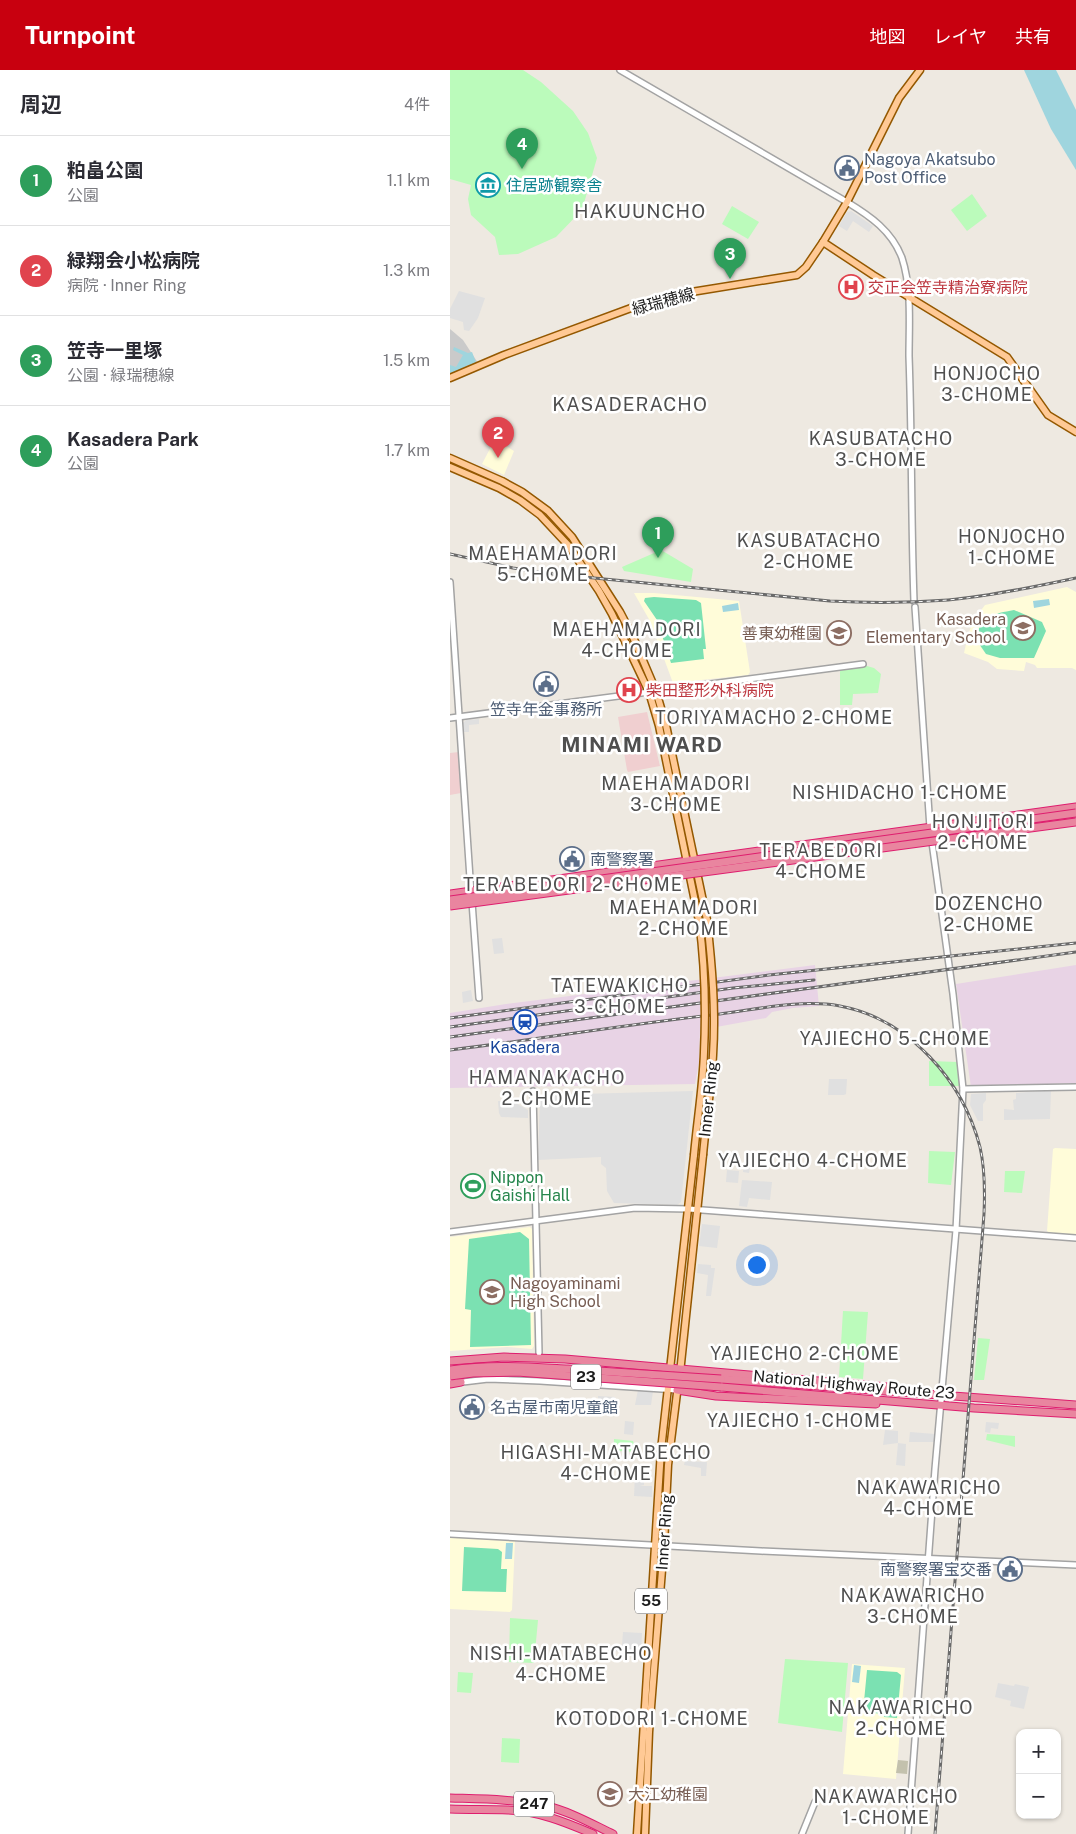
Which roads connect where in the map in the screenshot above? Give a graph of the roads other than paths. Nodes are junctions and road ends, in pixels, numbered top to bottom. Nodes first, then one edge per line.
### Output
1 (620, 70) edge
2 (920, 70) edge
3 (847, 202) junction
4 (824, 242) junction
5 (908, 298) junction
6 (450, 378) edge
7 (1076, 432) edge
8 (450, 458) edge
9 (450, 467) edge
10 (450, 582) edge
11 (914, 601) dead end
12 (915, 607) dead end
13 (863, 664) dead end
14 (653, 692) junction
15 (460, 717) junction
16 (450, 718) edge
17 (1076, 807) edge
18 (1076, 813) edge
19 (1076, 817) edge
20 (1076, 824) edge
21 (930, 828) junction
22 (858, 844) junction
23 (932, 844) junction
24 (692, 861) junction
25 (699, 875) junction
26 (690, 876) junction
27 (471, 892) junction
28 (450, 894) edge
29 (450, 900) edge
30 (472, 906) junction
31 (450, 907) edge
32 (479, 998) dead end
33 (1076, 1087) edge
34 (963, 1089) junction
35 (533, 1090) dead end
36 (689, 1209) junction
37 (697, 1210) junction
38 (537, 1221) junction
39 (956, 1230) junction
40 (450, 1232) edge
41 (1076, 1238) edge
42 (539, 1353) dead end
43 (450, 1361) edge
44 (671, 1369) junction
45 (450, 1370) edge
46 (681, 1370) junction
47 (450, 1376) edge
48 (450, 1382) edge
49 (460, 1382) joint
50 (669, 1389) junction
51 (677, 1390) junction
52 (891, 1392) junction
53 (942, 1395) junction
54 (888, 1400) junction
55 (1076, 1405) edge
56 (940, 1406) junction
57 (1076, 1414) edge
58 (450, 1534) edge
59 (656, 1545) junction
60 (664, 1545) junction
61 (929, 1558) junction
62 (1076, 1565) edge
63 (450, 1798) edge
64 (814, 1802) dead end
65 (450, 1809) edge
66 (593, 1834) edge
67 (613, 1834) edge
68 (637, 1834) edge
69 (644, 1834) edge
70 (802, 1834) edge
71 (908, 1834) edge

1 - 3 street
2 - 3 main road, 緑瑞穂線
3 - 4 main road, 緑瑞穂線
3 - 5 street
4 - 5 main road
4 - 6 main road, 緑瑞穂線
5 - 7 main road
5 - 11 street
8 - 14 main road, Inner Ring
9 - 14 main road, Inner Ring
10 - 15 street
12 - 21 street
13 - 14 street
14 - 15 street
14 - 24 main road, Inner Ring
15 - 16 street
15 - 27 street
17 - 21 highway
18 - 22 highway, bridge
19 - 22 highway, bridge
20 - 23 highway
20 - 31 highway, bridge
21 - 23 street
21 - 24 highway
22 - 29 highway, bridge
23 - 25 highway
23 - 34 street
24 - 25 main road, Inner Ring
24 - 26 main road, Inner Ring
24 - 27 highway
25 - 26 highway
25 - 37 main road, Inner Ring, bridge
26 - 30 highway
26 - 36 main road, Inner Ring, bridge
27 - 28 highway
27 - 30 street
30 - 31 highway
30 - 32 street
33 - 34 street
34 - 39 street
35 - 38 street
36 - 37 street
36 - 38 street
36 - 44 main road, Inner Ring
37 - 39 street
37 - 46 main road, Inner Ring
38 - 40 street
38 - 42 street
39 - 41 street
39 - 53 street
43 - 44 highway
44 - 46 highway
44 - 50 main road, Inner Ring / 55
45 - 52 highway, National Highway Route 23 / 23, bridge
46 - 51 main road, Inner Ring / 55
46 - 52 highway
47 - 54 highway, National Highway Route 23 / 23, bridge
48 - 49 highway
49 - 50 street
50 - 51 street
50 - 59 main road, Inner Ring / 55
51 - 54 highway
51 - 60 main road, Inner Ring / 55
52 - 53 highway, National Highway Route 23 / 23
53 - 55 highway, National Highway Route 23 / 23
53 - 56 street
54 - 56 highway, National Highway Route 23 / 23
56 - 57 highway, National Highway Route 23 / 23
56 - 61 street
58 - 59 street
59 - 60 street
59 - 68 main road, Inner Ring / 55
60 - 61 street
60 - 69 main road, Inner Ring / 55
61 - 62 street
61 - 71 street
63 - 67 highway, 247
64 - 70 street
65 - 66 highway, 247

